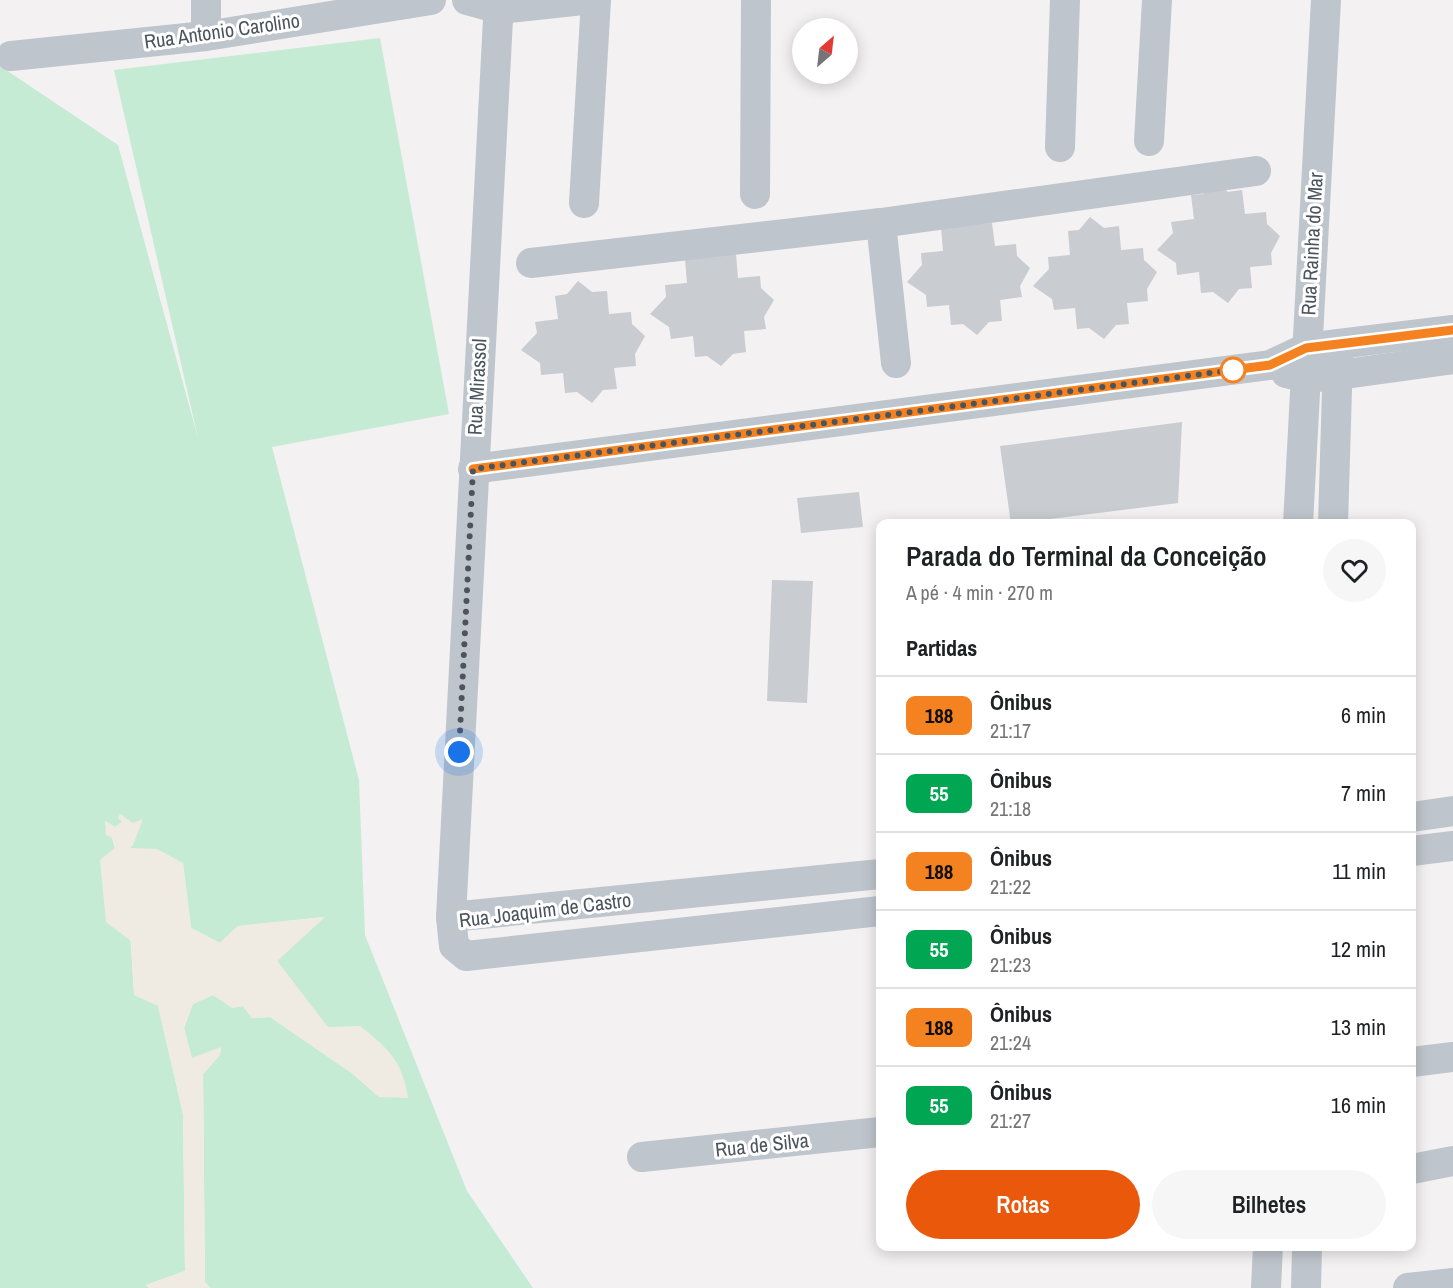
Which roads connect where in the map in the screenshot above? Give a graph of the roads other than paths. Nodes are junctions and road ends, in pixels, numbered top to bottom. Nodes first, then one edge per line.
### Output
1 (206, 0) edge
2 (431, 0) edge
3 (467, 0) edge
4 (583, 0) edge
5 (596, 0) edge
6 (756, 0) edge
7 (1065, 0) edge
8 (1157, 0) edge
9 (1326, 0) edge
10 (500, 5) edge
11 (206, 36) junction
12 (11, 56) dead end
13 (1149, 141) dead end
14 (1060, 147) dead end
15 (1256, 171) dead end
16 (755, 194) dead end
17 (584, 203) dead end
18 (881, 223) junction
19 (531, 263) dead end
20 (1453, 330) edge
21 (1338, 344) junction
22 (1306, 348) junction
23 (1453, 359) edge
24 (896, 363) dead end
25 (1270, 365) junction
26 (1338, 375) junction
27 (1306, 378) junction
28 (473, 469) junction
29 (1298, 519) edge
30 (1333, 519) edge
31 (1453, 811) edge
32 (1416, 816) edge
33 (1453, 846) edge
34 (1416, 851) edge
35 (876, 874) edge
36 (876, 911) edge
37 (451, 917) junction
38 (1453, 1057) edge
39 (1416, 1062) edge
40 (876, 1132) edge
41 (642, 1157) dead end
42 (1453, 1161) edge
43 (1416, 1168) edge
44 (1268, 1251) edge
45 (1307, 1251) edge
46 (1453, 1283) edge
47 (1266, 1288) edge
48 (1306, 1288) edge
49 (1408, 1288) edge

1 - 11 street
2 - 11 street, Rua Antonio Carolino
3 - 10 street
4 - 10 street
5 - 17 street
6 - 16 street
7 - 14 street
8 - 13 street
9 - 22 street, Rua Rainha do Mar
10 - 28 street, Rua Mirassol
11 - 12 street, Rua Antonio Carolino
15 - 18 street
18 - 19 street
18 - 24 street
20 - 21 street
21 - 22 street
21 - 26 street
22 - 25 street
22 - 27 street, Rua Rainha do Mar
23 - 26 street
25 - 27 street
25 - 28 street
26 - 27 street
26 - 30 street
27 - 29 street, Rua Rainha do Mar
28 - 37 street, Rua Mirassol
31 - 32 street
33 - 34 street
35 - 37 street, Rua Joaquim de Castro
36 - 37 street, Rua Joaquim de Castro
38 - 39 street
40 - 41 street, Rua de Silva
42 - 43 street
44 - 47 street
45 - 48 street
46 - 49 street

